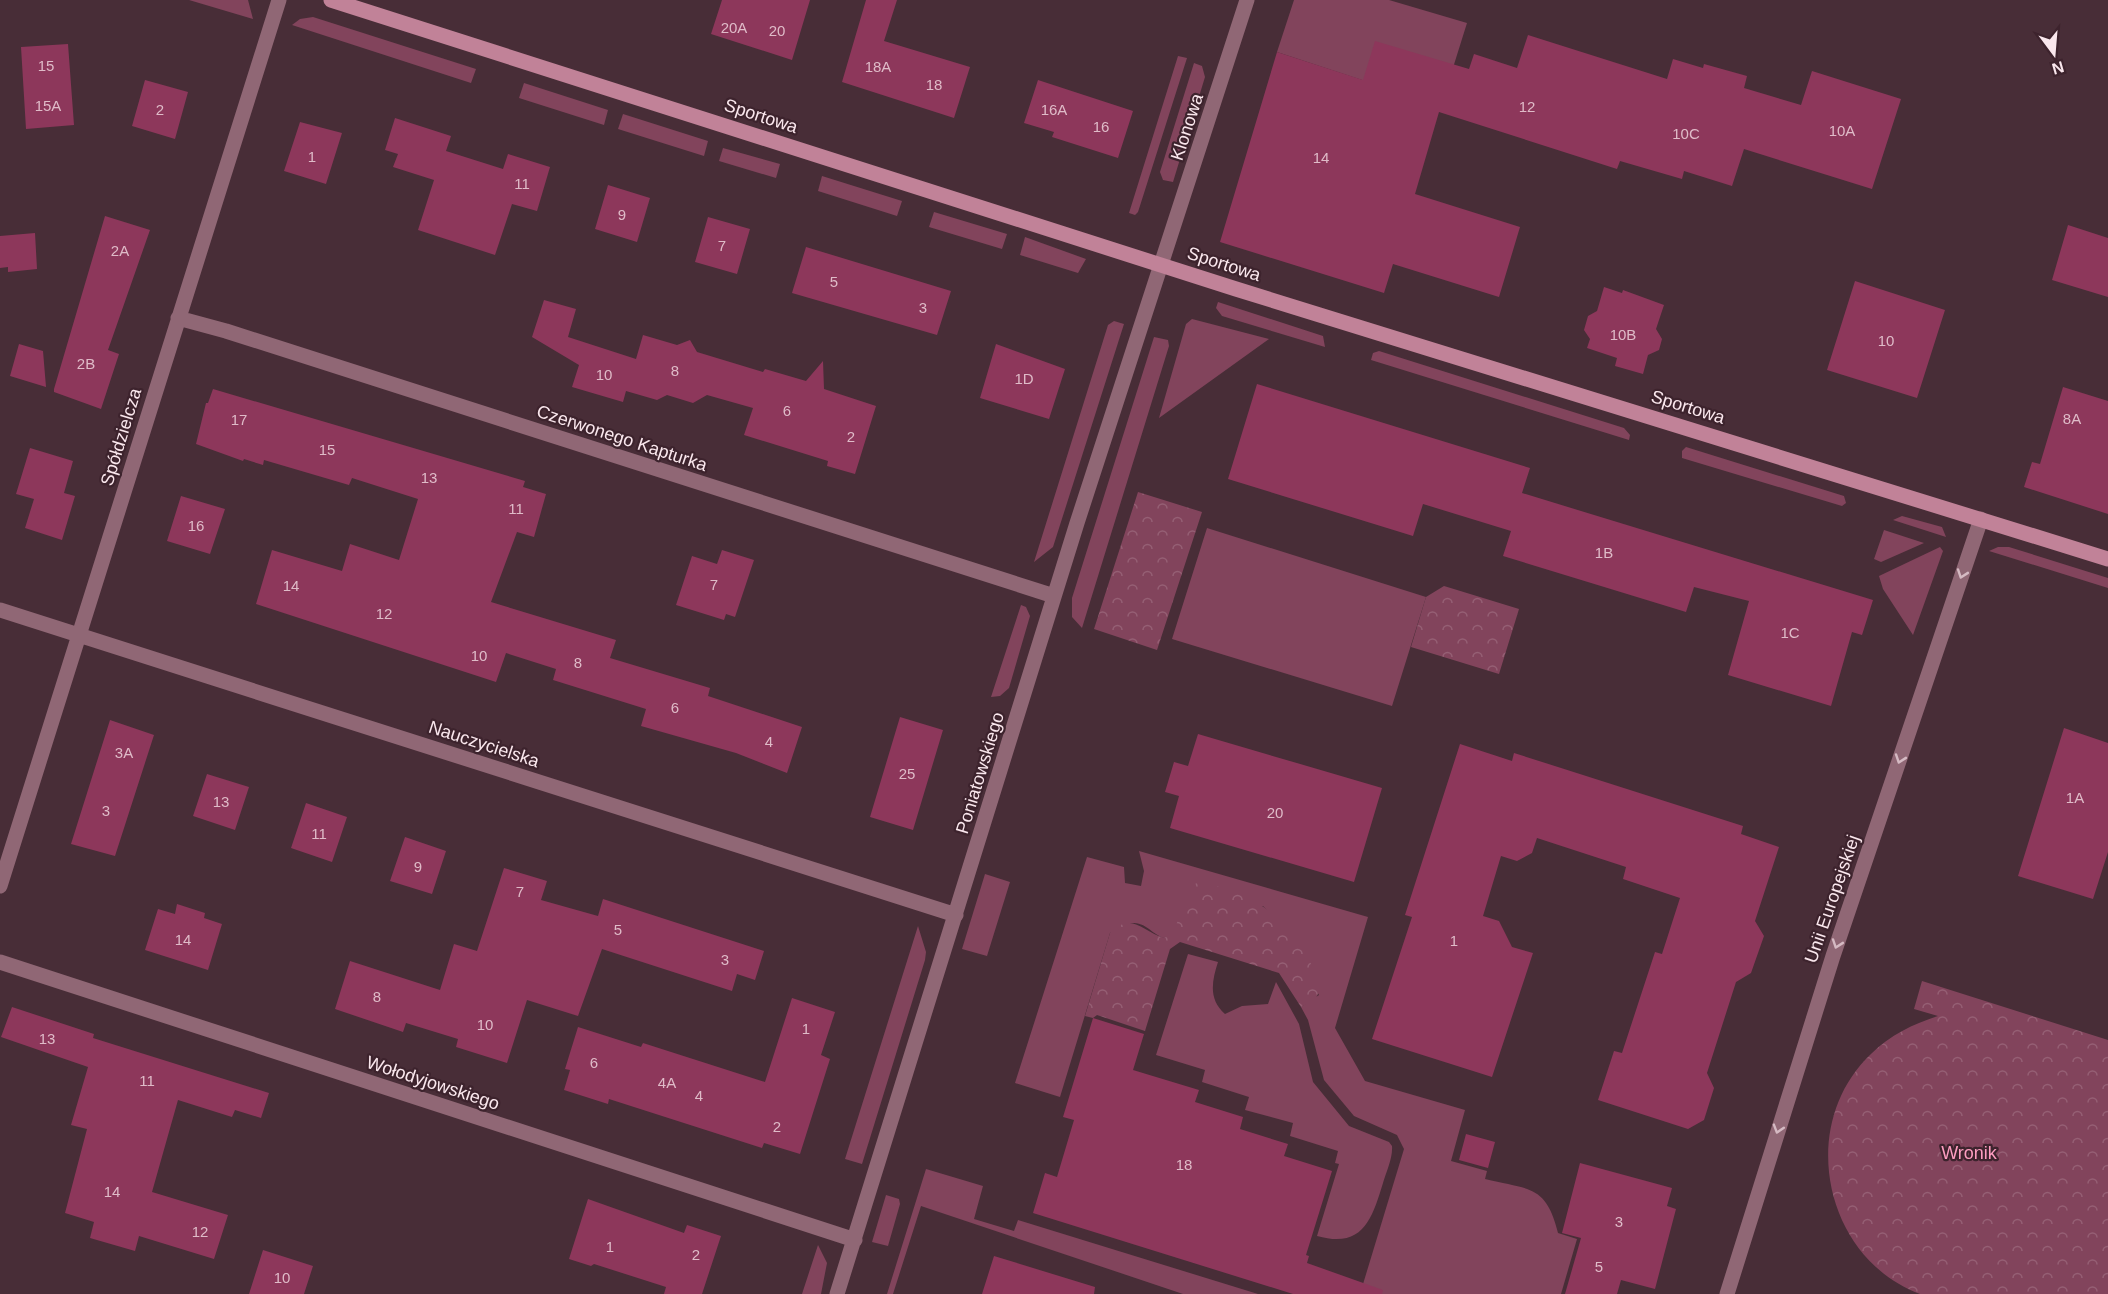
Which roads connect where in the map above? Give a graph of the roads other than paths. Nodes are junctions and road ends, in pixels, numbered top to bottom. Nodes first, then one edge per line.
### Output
1 (279, 0) edge
2 (331, 0) edge
3 (1247, 0) edge
4 (1163, 265) junction
5 (178, 318) junction
6 (1981, 519) junction
7 (2108, 559) edge
8 (1054, 596) junction
9 (0, 610) edge
10 (79, 635) junction
11 (0, 886) edge
12 (956, 915) junction
13 (0, 962) edge
14 (855, 1240) junction
15 (837, 1294) edge
16 (1726, 1294) edge

1 - 5 street, Spółdzielcza
2 - 4 street, Sportowa
3 - 4 street, Klonowa
4 - 6 street, Sportowa
4 - 8 street, Poniatowskiego
5 - 8 street, Czerwonego Kapturka
5 - 10 street, Spółdzielcza
6 - 7 street, Sportowa
6 -> 16 street, Unii Europejskiej
8 - 12 street, Poniatowskiego
9 - 10 street, Nauczycielska
10 - 11 street, Spółdzielcza
10 - 12 street, Nauczycielska
12 - 14 street, Poniatowskiego
13 - 14 street, Wołodyjowskiego
14 - 15 street, Poniatowskiego

